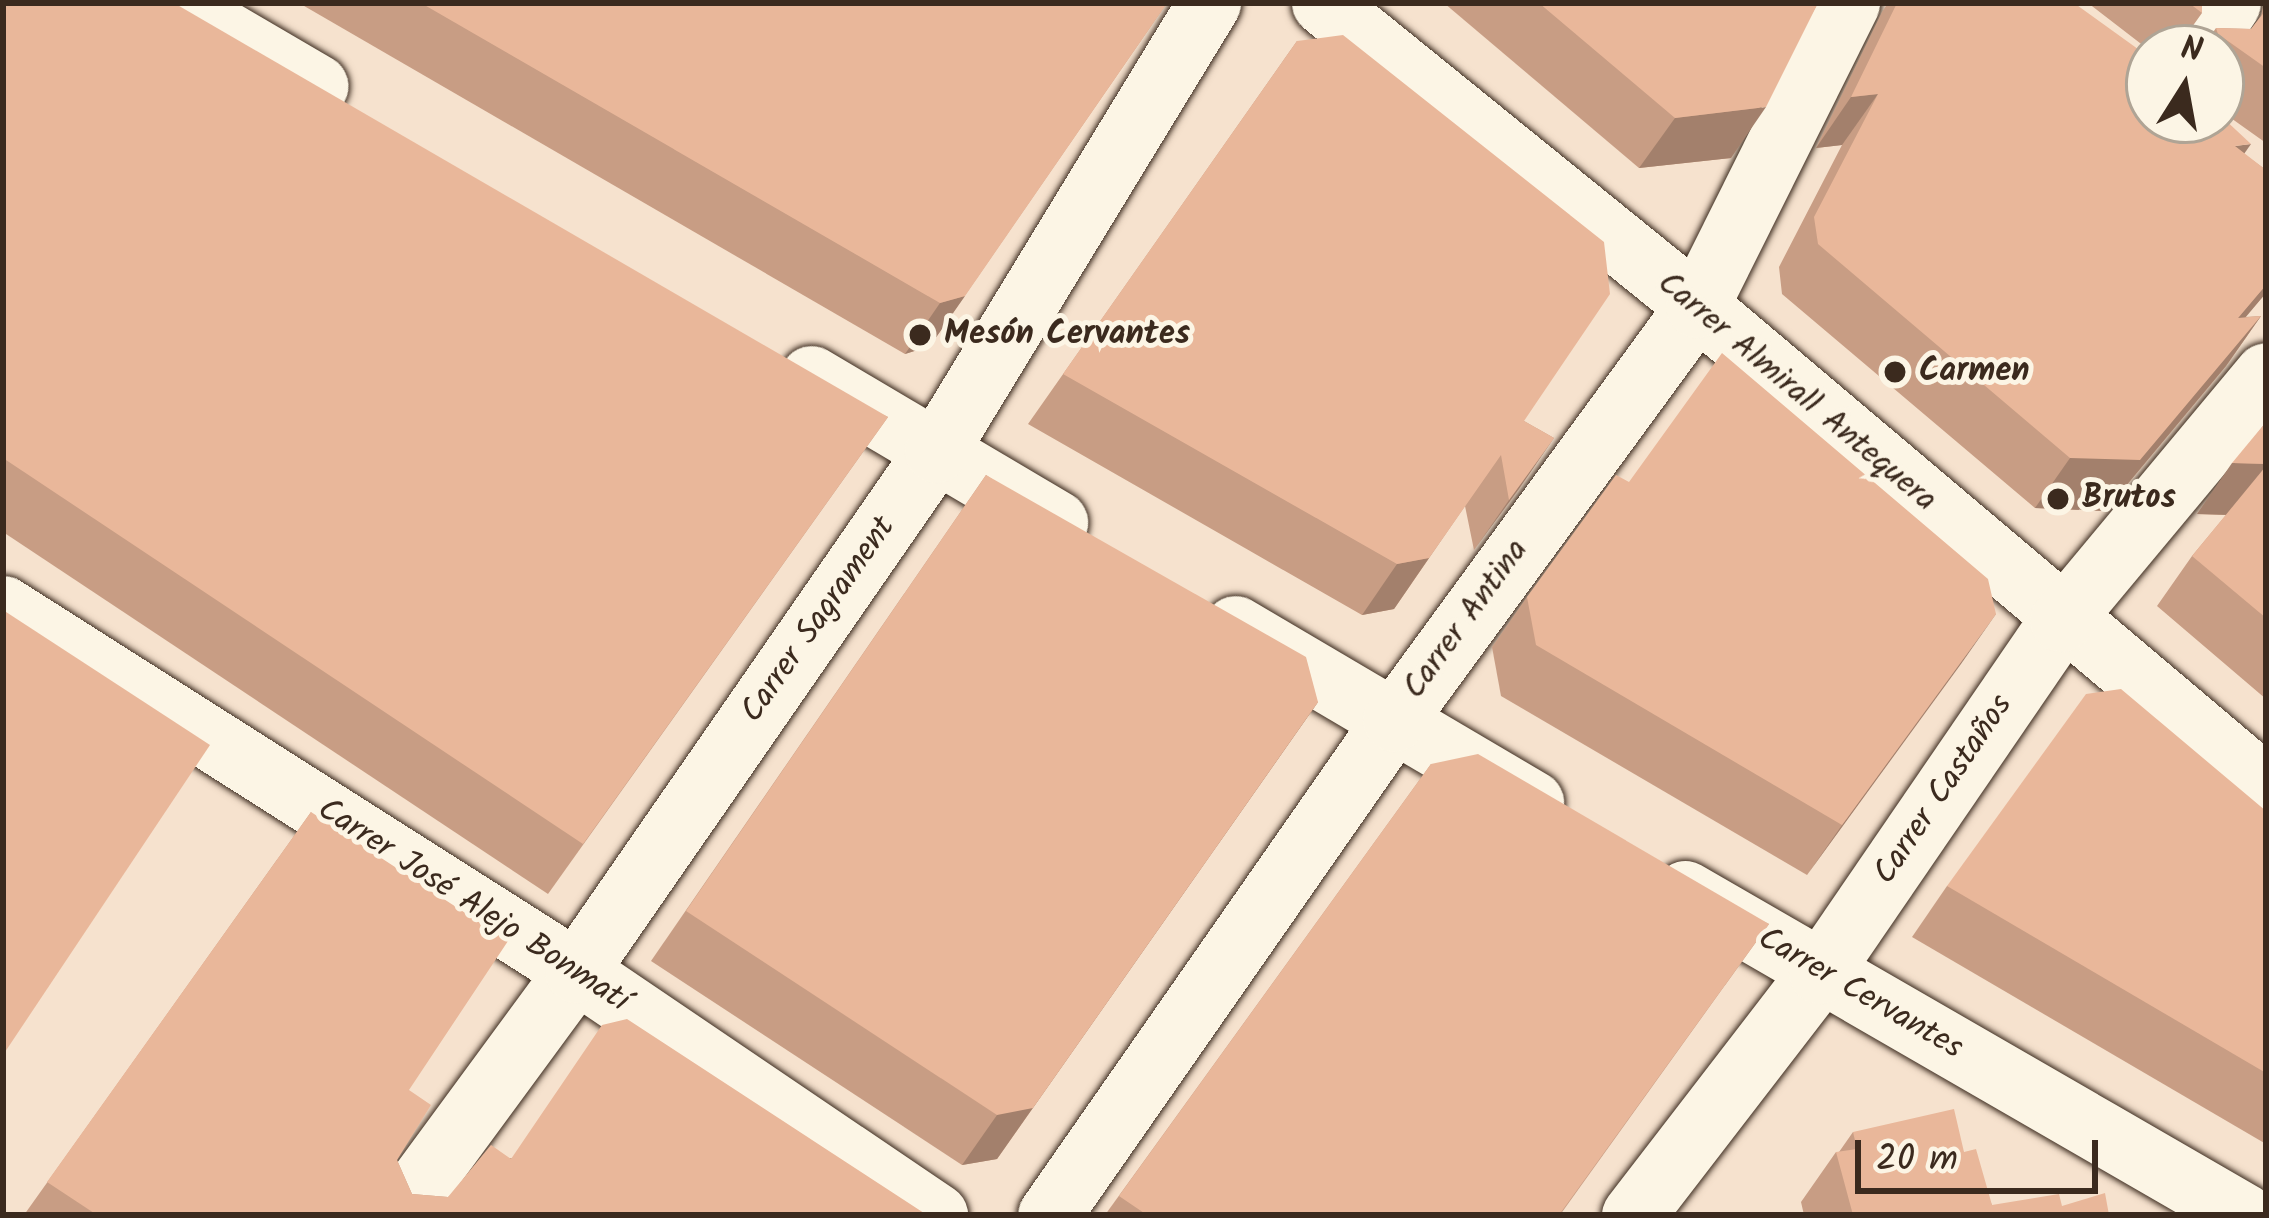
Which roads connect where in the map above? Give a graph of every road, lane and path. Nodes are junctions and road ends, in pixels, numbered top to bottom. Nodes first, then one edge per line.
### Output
1 (175, 3) edge
2 (1209, 3) edge
3 (1323, 3) edge
4 (1848, 3) edge
5 (370, 118) edge
6 (1697, 306) junction
7 (752, 342) edge
8 (2266, 374) edge
9 (936, 451) junction
10 (1115, 556) edge
11 (1175, 592) edge
12 (3, 607) edge
13 (2061, 620) junction
14 (1394, 721) junction
15 (2266, 787) edge
16 (1576, 828) edge
17 (1637, 864) edge
18 (576, 971) junction
19 (1820, 972) junction
20 (397, 1215) edge
21 (936, 1215) edge
22 (1049, 1215) edge
23 (1634, 1215) edge
24 (2244, 1215) edge

1 - 5 street
2 - 9 street, Carrer Sagrament
3 - 6 street, Carrer Almirall Antequera
4 - 6 street, Carrer Antina
6 - 13 street, Carrer Almirall Antequera
6 - 14 street, Carrer Antina
7 - 9 street
8 - 13 street, Carrer Castaños
9 - 10 street
9 - 18 street, Carrer Sagrament
11 - 14 street
12 - 18 street, Carrer José Alejo Bonmatí
13 - 15 street, Carrer Almirall Antequera
13 - 19 street, Carrer Castaños
14 - 16 street
14 - 22 street, Carrer Antina
17 - 19 street, Carrer Cervantes
18 - 20 street, Carrer Sagrament
18 - 21 street, Carrer José Alejo Bonmatí
19 - 23 street, Carrer Castaños
19 - 24 street, Carrer Cervantes

